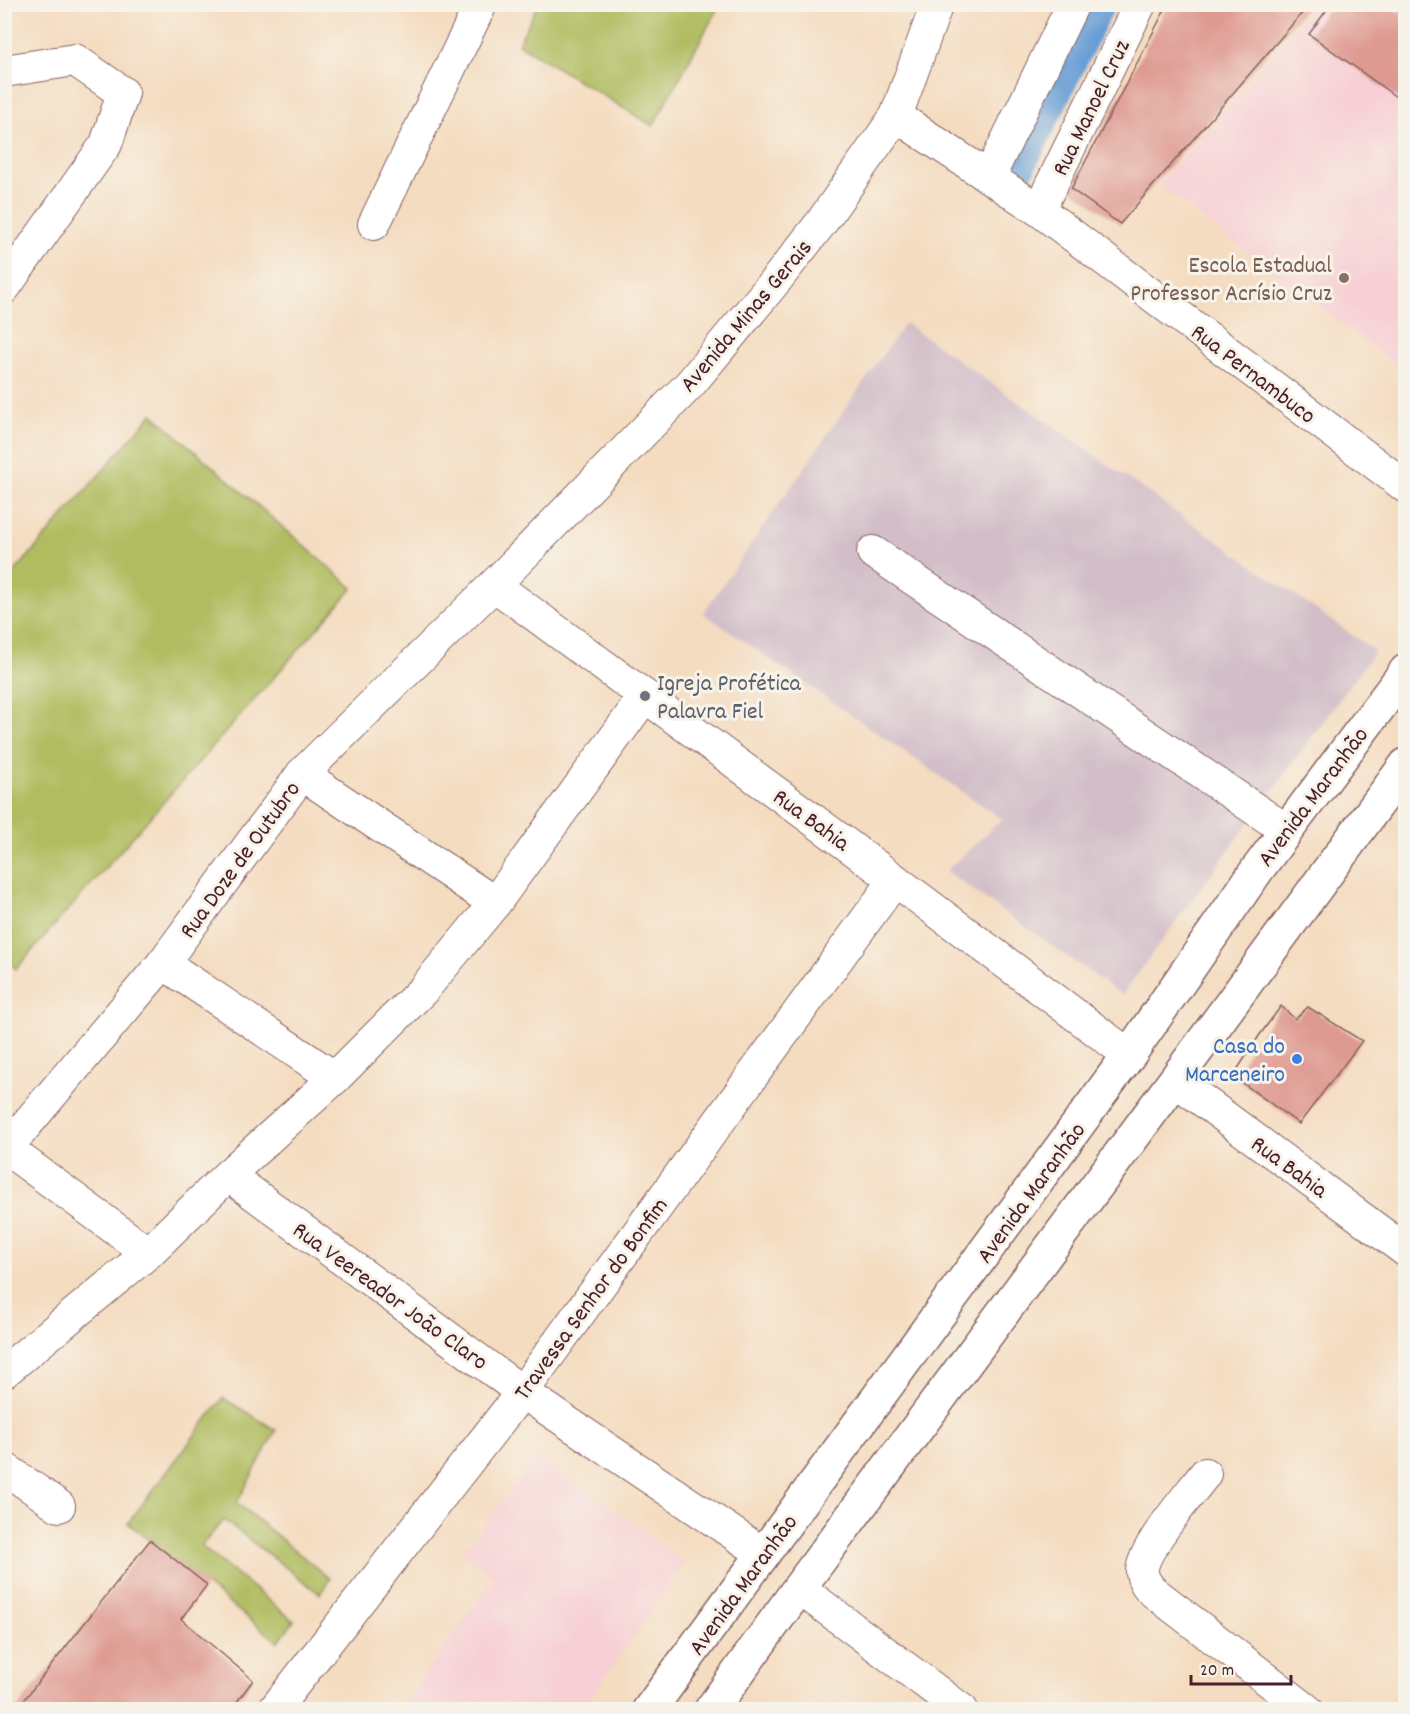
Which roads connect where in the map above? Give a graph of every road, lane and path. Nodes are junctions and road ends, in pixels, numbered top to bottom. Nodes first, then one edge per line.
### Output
1 (481, 4) edge
2 (937, 4) edge
3 (1073, 4) edge
4 (1140, 4) edge
5 (4, 71) edge
6 (896, 116) junction
7 (989, 177) junction
8 (1039, 210) junction
9 (374, 224) dead end
10 (4, 288) edge
11 (1406, 488) edge
12 (873, 552) dead end
13 (494, 585) junction
14 (1406, 671) edge
15 (645, 696) junction
16 (1406, 765) edge
17 (302, 774) junction
18 (1286, 830) junction
19 (895, 880) junction
20 (495, 903) junction
21 (163, 963) junction
22 (1130, 1055) junction
23 (335, 1078) junction
24 (1175, 1080) junction
25 (6, 1150) edge
26 (228, 1175) junction
27 (1406, 1251) edge
28 (148, 1253) junction
29 (4, 1372) edge
30 (522, 1392) junction
31 (4, 1468) edge
32 (1205, 1474) dead end
33 (59, 1506) dead end
34 (764, 1554) junction
35 (799, 1588) junction
36 (274, 1710) edge
37 (649, 1710) edge
38 (711, 1710) edge
39 (962, 1710) edge
40 (1307, 1710) edge

1 - 9 street
2 - 6 street, Avenida Minas Gerais
3 - 7 street
4 - 8 street, Rua Manoel Cruz
5 - 10 street
6 - 7 street, Rua Pernambuco
6 - 13 street, Avenida Minas Gerais
7 - 8 street, Rua Pernambuco
8 - 11 street, Rua Pernambuco
12 - 18 street
13 - 15 street, Rua Bahia
13 - 17 street, Rua Doze de Outubro
14 - 18 main road, Avenida Maranhão
15 - 19 street, Rua Bahia
15 - 20 street
16 - 24 main road, Avenida Maranhão
17 - 20 street
17 - 21 street, Rua Doze de Outubro
18 - 22 main road, Avenida Maranhão
19 - 22 street, Rua Bahia
19 - 30 street, Travessa Senhor do Bonfim
20 - 23 street
21 - 23 street
21 - 25 street, Rua Doze de Outubro
22 - 34 main road, Avenida Maranhão
23 - 26 street
24 - 27 street, Rua Bahia
24 - 35 main road, Avenida Maranhão
25 - 28 street
26 - 28 street
26 - 30 street, Rua Veereador João Claro
28 - 29 street
30 - 34 street, Rua Veereador João Claro
30 - 36 street, Travessa Senhor do Bonfim
31 - 33 street
32 - 40 street
34 - 37 main road, Avenida Maranhão
35 - 38 main road, Avenida Maranhão
35 - 39 street

